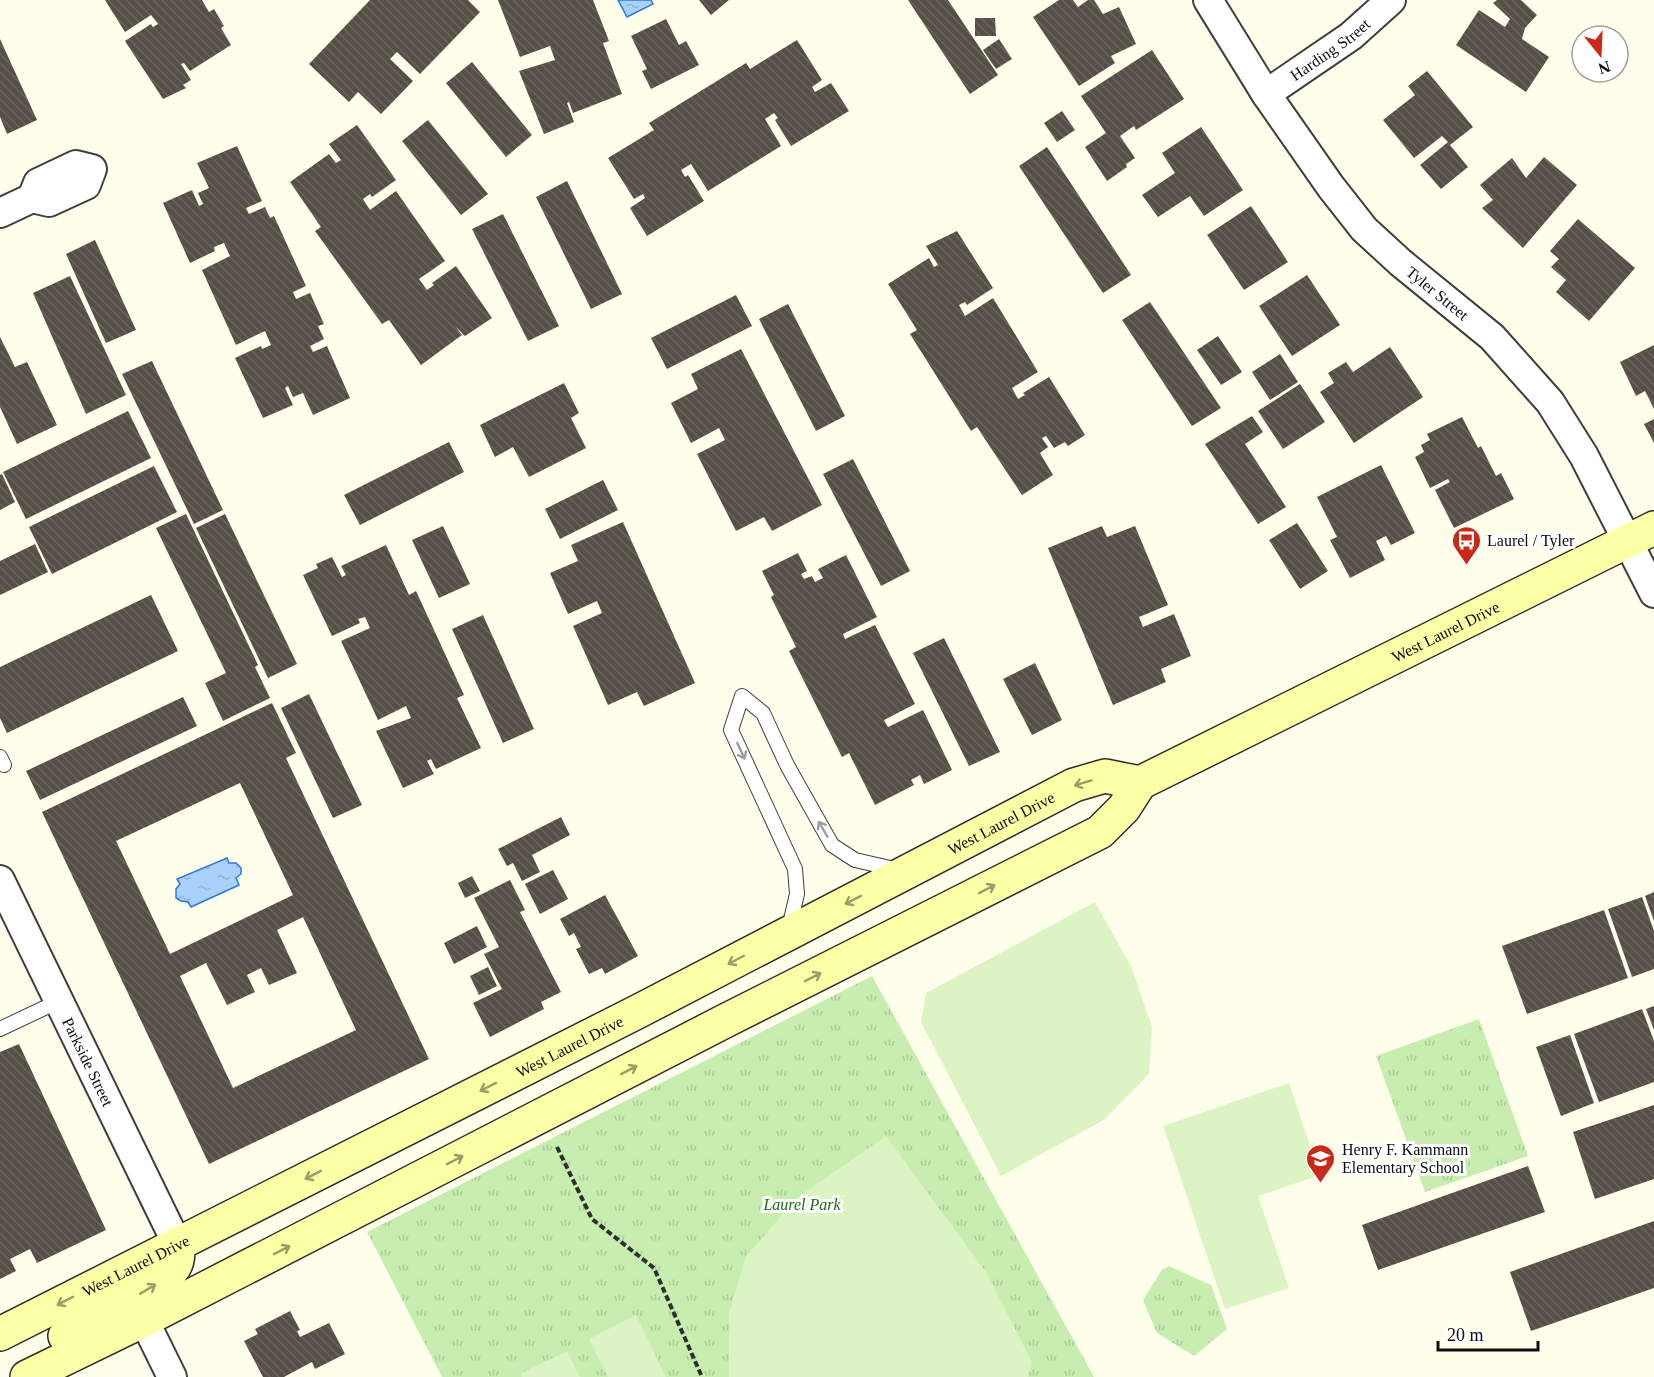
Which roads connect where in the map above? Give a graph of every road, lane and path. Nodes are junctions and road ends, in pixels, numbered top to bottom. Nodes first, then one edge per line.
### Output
1 (1208, 0) edge
2 (1391, 0) edge
3 (1266, 94) junction
4 (98, 166) dead end
5 (0, 213) edge
6 (1641, 534) edge
7 (1654, 593) edge
8 (1140, 783) junction
9 (908, 872) junction
10 (0, 880) edge
11 (788, 933) junction
12 (59, 1001) junction
13 (0, 1029) edge
14 (557, 1147) dead end
15 (177, 1244) junction
16 (144, 1320) junction
17 (0, 1334) edge
18 (14, 1377) edge
19 (27, 1377) edge
20 (172, 1377) edge
21 (702, 1377) edge

1 - 3 street, Tyler Street
2 - 3 street, Harding Street
3 - 6 street, Tyler Street
4 - 5 street
6 - 7 street, Tyler Street
6 - 8 main road, West Laurel Drive
8 -> 9 main road, West Laurel Drive
16 -> 8 main road
9 -> 11 main road, West Laurel Drive
9 -> 11 lane
10 - 12 street, Parkside Street
11 -> 15 main road, West Laurel Drive
12 - 13 lane
12 - 15 street, Parkside Street
14 - 21 path
15 -> 17 main road, West Laurel Drive
18 -> 15 main road
16 - 19 main road
16 - 20 street

